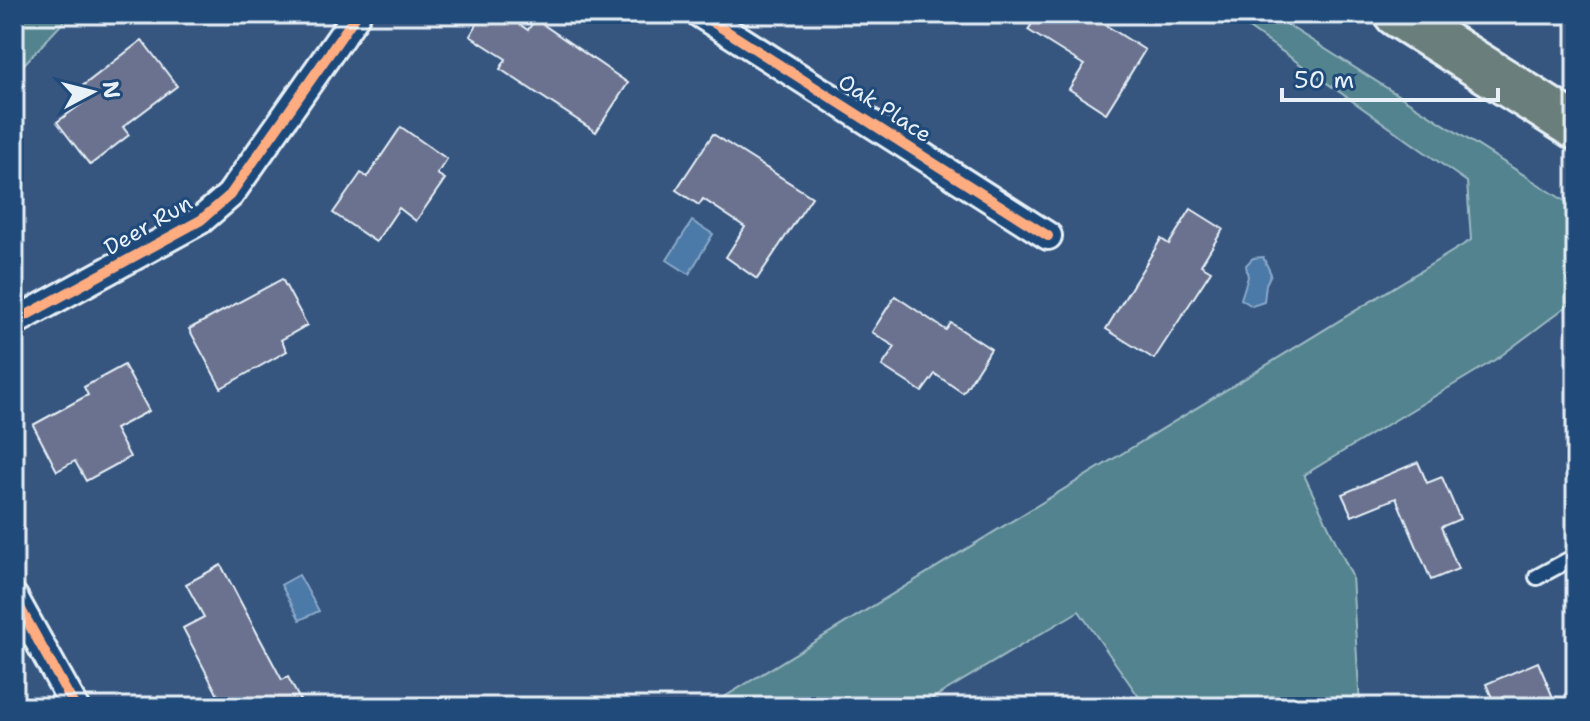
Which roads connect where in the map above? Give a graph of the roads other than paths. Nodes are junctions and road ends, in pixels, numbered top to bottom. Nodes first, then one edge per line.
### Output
1 (357, 14) edge
2 (700, 14) edge
3 (1397, 14) edge
4 (1576, 127) edge
5 (1048, 236) dead end
6 (14, 322) edge
7 (1576, 556) edge
8 (1537, 577) dead end
9 (14, 597) edge
10 (75, 707) edge

1 - 6 street, Deer Run
2 - 5 street, Oak Place
3 - 4 highway
7 - 8 lane
9 - 10 street

